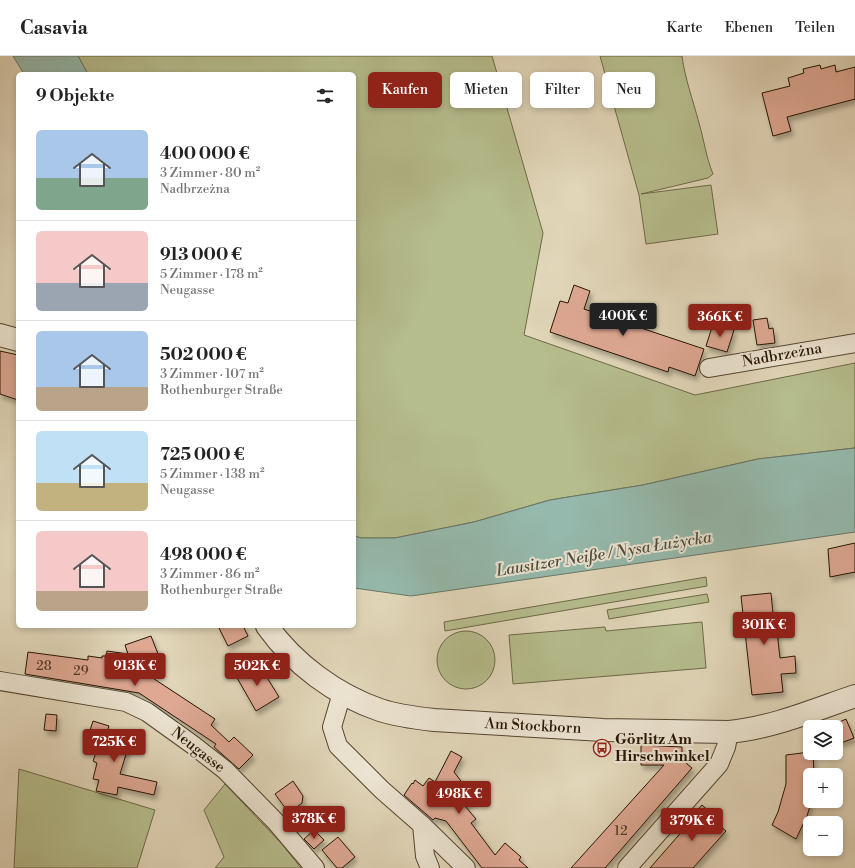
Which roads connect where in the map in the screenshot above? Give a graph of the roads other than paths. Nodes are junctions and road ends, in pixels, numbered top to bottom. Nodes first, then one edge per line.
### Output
1 (0, 335) edge
2 (16, 339) edge
3 (855, 343) edge
4 (709, 368) dead end
5 (268, 628) edge
6 (0, 681) edge
7 (342, 694) junction
8 (855, 696) edge
9 (729, 732) junction
10 (422, 825) junction
11 (315, 868) edge
12 (430, 868) edge
13 (466, 868) edge
14 (627, 868) edge

1 - 2 street
3 - 4 street, Nadbrzeżna
5 - 7 street, Am Stockborn
6 - 11 street, Neugasse
7 - 9 street, Am Stockborn
7 - 10 street
8 - 9 street, Am Stockborn
9 - 14 street
10 - 12 street
10 - 13 street

